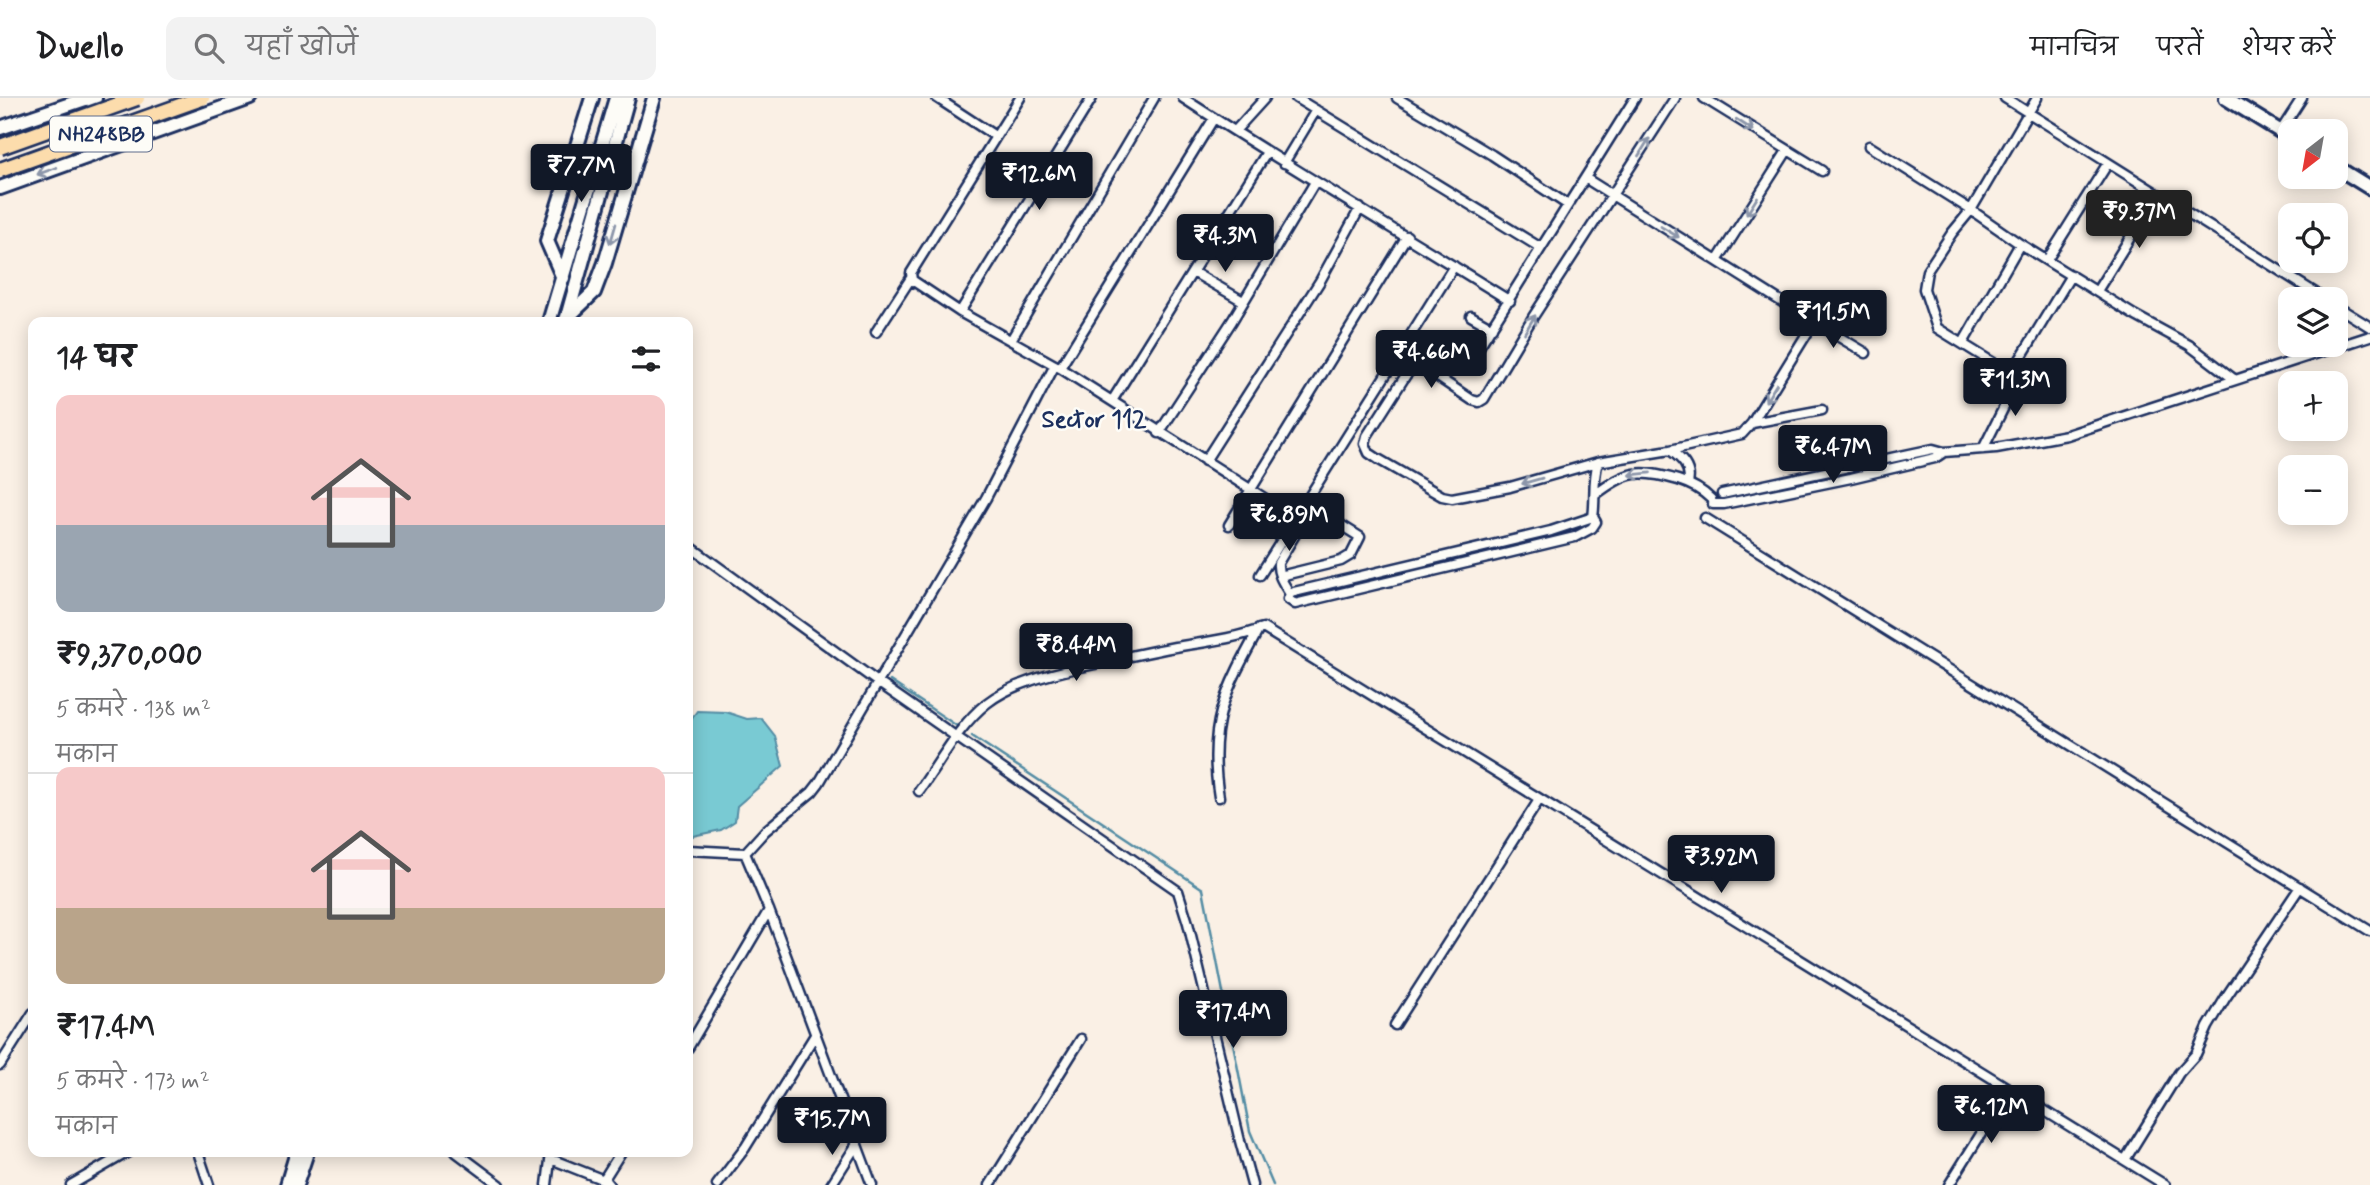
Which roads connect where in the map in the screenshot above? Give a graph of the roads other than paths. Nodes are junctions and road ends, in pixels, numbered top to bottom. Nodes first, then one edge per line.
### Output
1 (89, 98) edge
2 (95, 98) edge
3 (137, 98) edge
4 (202, 98) edge
5 (250, 98) edge
6 (592, 98) edge
7 (616, 98) edge
8 (628, 98) edge
9 (654, 98) edge
10 (937, 98) edge
11 (1020, 98) edge
12 (1092, 98) edge
13 (1154, 98) edge
14 (1183, 98) edge
15 (1265, 98) edge
16 (1296, 98) edge
17 (1397, 98) edge
18 (1635, 98) edge
19 (1675, 98) edge
20 (1704, 98) edge
21 (2005, 98) edge
22 (2037, 98) edge
23 (2226, 98) edge
24 (2302, 98) edge
25 (1316, 110) junction
26 (2028, 112) junction
27 (1214, 118) junction
28 (2293, 119) edge
29 (0, 128) edge
30 (2278, 130) edge
31 (1235, 131) junction
32 (995, 136) junction
33 (116, 146) junction
34 (1869, 146) dead end
35 (0, 147) edge
36 (1787, 151) junction
37 (1267, 152) junction
38 (1284, 163) junction
39 (2108, 163) junction
40 (0, 170) edge
41 (1822, 172) dead end
42 (2348, 174) edge
43 (1585, 178) junction
44 (1315, 182) junction
45 (0, 188) edge
46 (2370, 188) edge
47 (2157, 194) junction
48 (1613, 195) junction
49 (1568, 205) junction
50 (1360, 208) junction
51 (1971, 210) junction
52 (1407, 236) junction
53 (2020, 244) junction
54 (1541, 248) junction
55 (2047, 260) junction
56 (1717, 261) junction
57 (1454, 266) junction
58 (1193, 272) junction
59 (2071, 275) junction
60 (563, 278) junction
61 (911, 278) junction
62 (2306, 287) edge
63 (2097, 291) junction
64 (1243, 301) junction
65 (1510, 301) junction
66 (960, 312) junction
67 (2348, 313) edge
68 (1471, 316) dead end
69 (551, 317) edge
70 (567, 317) edge
71 (569, 317) edge
72 (1814, 322) junction
73 (2370, 327) edge
74 (1492, 328) junction
75 (876, 332) dead end
76 (2370, 336) edge
77 (1011, 340) junction
78 (1963, 343) junction
79 (1866, 353) dead end
80 (1469, 363) dead end
81 (1057, 367) junction
82 (2011, 374) junction
83 (2235, 380) junction
84 (1112, 401) junction
85 (1822, 411) dead end
86 (1752, 423) junction
87 (1159, 433) junction
88 (1983, 449) junction
89 (1670, 450) junction
90 (1944, 452) junction
91 (1205, 461) junction
92 (1598, 462) junction
93 (1688, 483) junction
94 (1753, 488) junction
95 (1250, 489) junction
96 (1722, 494) dead end
97 (1595, 495) junction
98 (1755, 498) junction
99 (1294, 517) junction
100 (1593, 517) junction
101 (1705, 518) dead end
102 (1229, 525) dead end
103 (1532, 536) junction
104 (1534, 547) junction
105 (693, 549) edge
106 (1260, 575) dead end
107 (1280, 576) junction
108 (1290, 594) junction
109 (1259, 629) junction
110 (879, 683) junction
111 (957, 736) junction
112 (919, 791) dead end
113 (1219, 797) dead end
114 (1539, 800) junction
115 (693, 850) edge
116 (746, 853) junction
117 (2300, 887) junction
118 (769, 910) junction
119 (2370, 931) edge
120 (28, 1021) edge
121 (1395, 1025) dead end
122 (816, 1035) junction
123 (693, 1039) edge
124 (1081, 1040) dead end
125 (0, 1065) edge
126 (2009, 1089) junction
127 (856, 1144) junction
128 (119, 1157) edge
129 (200, 1157) edge
130 (295, 1157) edge
131 (305, 1157) edge
132 (463, 1157) edge
133 (551, 1157) edge
134 (555, 1157) edge
135 (619, 1157) edge
136 (2124, 1160) junction
137 (606, 1183) edge
138 (71, 1185) edge
139 (209, 1185) edge
140 (287, 1185) edge
141 (296, 1185) edge
142 (500, 1185) edge
143 (547, 1185) edge
144 (718, 1185) edge
145 (831, 1185) edge
146 (872, 1185) edge
147 (990, 1185) edge
148 (1252, 1185) edge
149 (1949, 1185) edge
150 (2165, 1185) edge

1 - 29 street
2 - 33 street
3 - 35 highway, NH248BB, bridge
4 - 40 highway, NH248BB, bridge
5 - 33 street
6 - 60 street
7 - 60 street
8 - 70 street
9 -> 71 street
10 - 32 street
11 - 32 street
12 - 66 street
13 - 77 street
14 - 27 street
15 - 31 street
16 - 25 street
17 - 49 street
18 - 43 street
48 -> 19 street
20 -> 36 street
21 - 26 street
22 - 26 street
23 - 30 street
24 - 28 street
25 - 38 street
25 - 54 street
26 - 39 street
26 - 51 street
27 - 31 street
27 - 81 street
31 - 37 street
32 - 61 street
33 -> 45 street
34 - 51 street
36 - 41 street
36 -> 56 street
37 - 38 street
37 - 58 street
38 - 44 street
39 - 47 street
39 - 55 street
42 - 46 street
43 - 48 street
43 - 49 street
44 - 50 street
44 - 64 street
47 - 62 street
47 - 63 street
48 -> 56 street
92 -> 48 street
49 - 54 street
50 - 52 street
50 - 91 street
51 - 53 street
51 - 78 street
52 - 57 street
52 - 95 street
53 - 55 street
53 - 78 street
54 - 65 street
55 - 59 street
56 - 72 street
57 - 65 street
57 - 99 street
58 - 64 street
58 - 84 street
59 - 63 street
59 - 82 street
60 - 69 street
61 - 66 street
61 - 75 street
63 - 83 street
64 - 87 street
65 - 74 street
66 - 77 street
67 - 73 street
68 - 74 street
72 - 79 street
72 -> 86 street
74 - 80 street
76 - 83 street
77 - 81 street
78 - 82 street
81 - 84 street
81 - 110 street
82 - 88 street
83 - 88 street
84 - 87 street
85 - 86 street
86 - 89 street
87 - 91 street
88 - 90 street
89 - 92 street
89 - 93 street
90 - 94 street
90 - 98 street
91 - 95 street
92 - 97 street
93 -> 97 street
93 - 98 street
94 - 96 street
94 - 98 street
95 - 99 street
95 - 102 street
97 - 100 street
99 - 106 street
100 - 103 street
100 - 104 street
101 - 117 street
103 - 104 street
103 - 108 street
104 - 108 street
105 - 110 street
107 - 107 street
107 - 108 street
109 - 111 street
109 - 113 street
109 - 114 street
110 - 111 street
110 - 116 street
111 - 112 street
111 - 148 street
114 - 121 street
114 - 126 street
115 - 116 street
116 - 118 street
117 - 119 street
117 - 136 street
118 - 122 street
118 - 123 street
120 - 125 street
122 - 127 street
122 - 144 street
124 - 147 street
126 - 136 street
126 - 149 street
127 - 145 street
127 - 146 street
128 - 138 street
129 - 139 street
130 - 140 street
131 - 141 street
132 - 142 street
133 - 143 street
134 - 137 street
135 - 137 street
136 - 150 street

